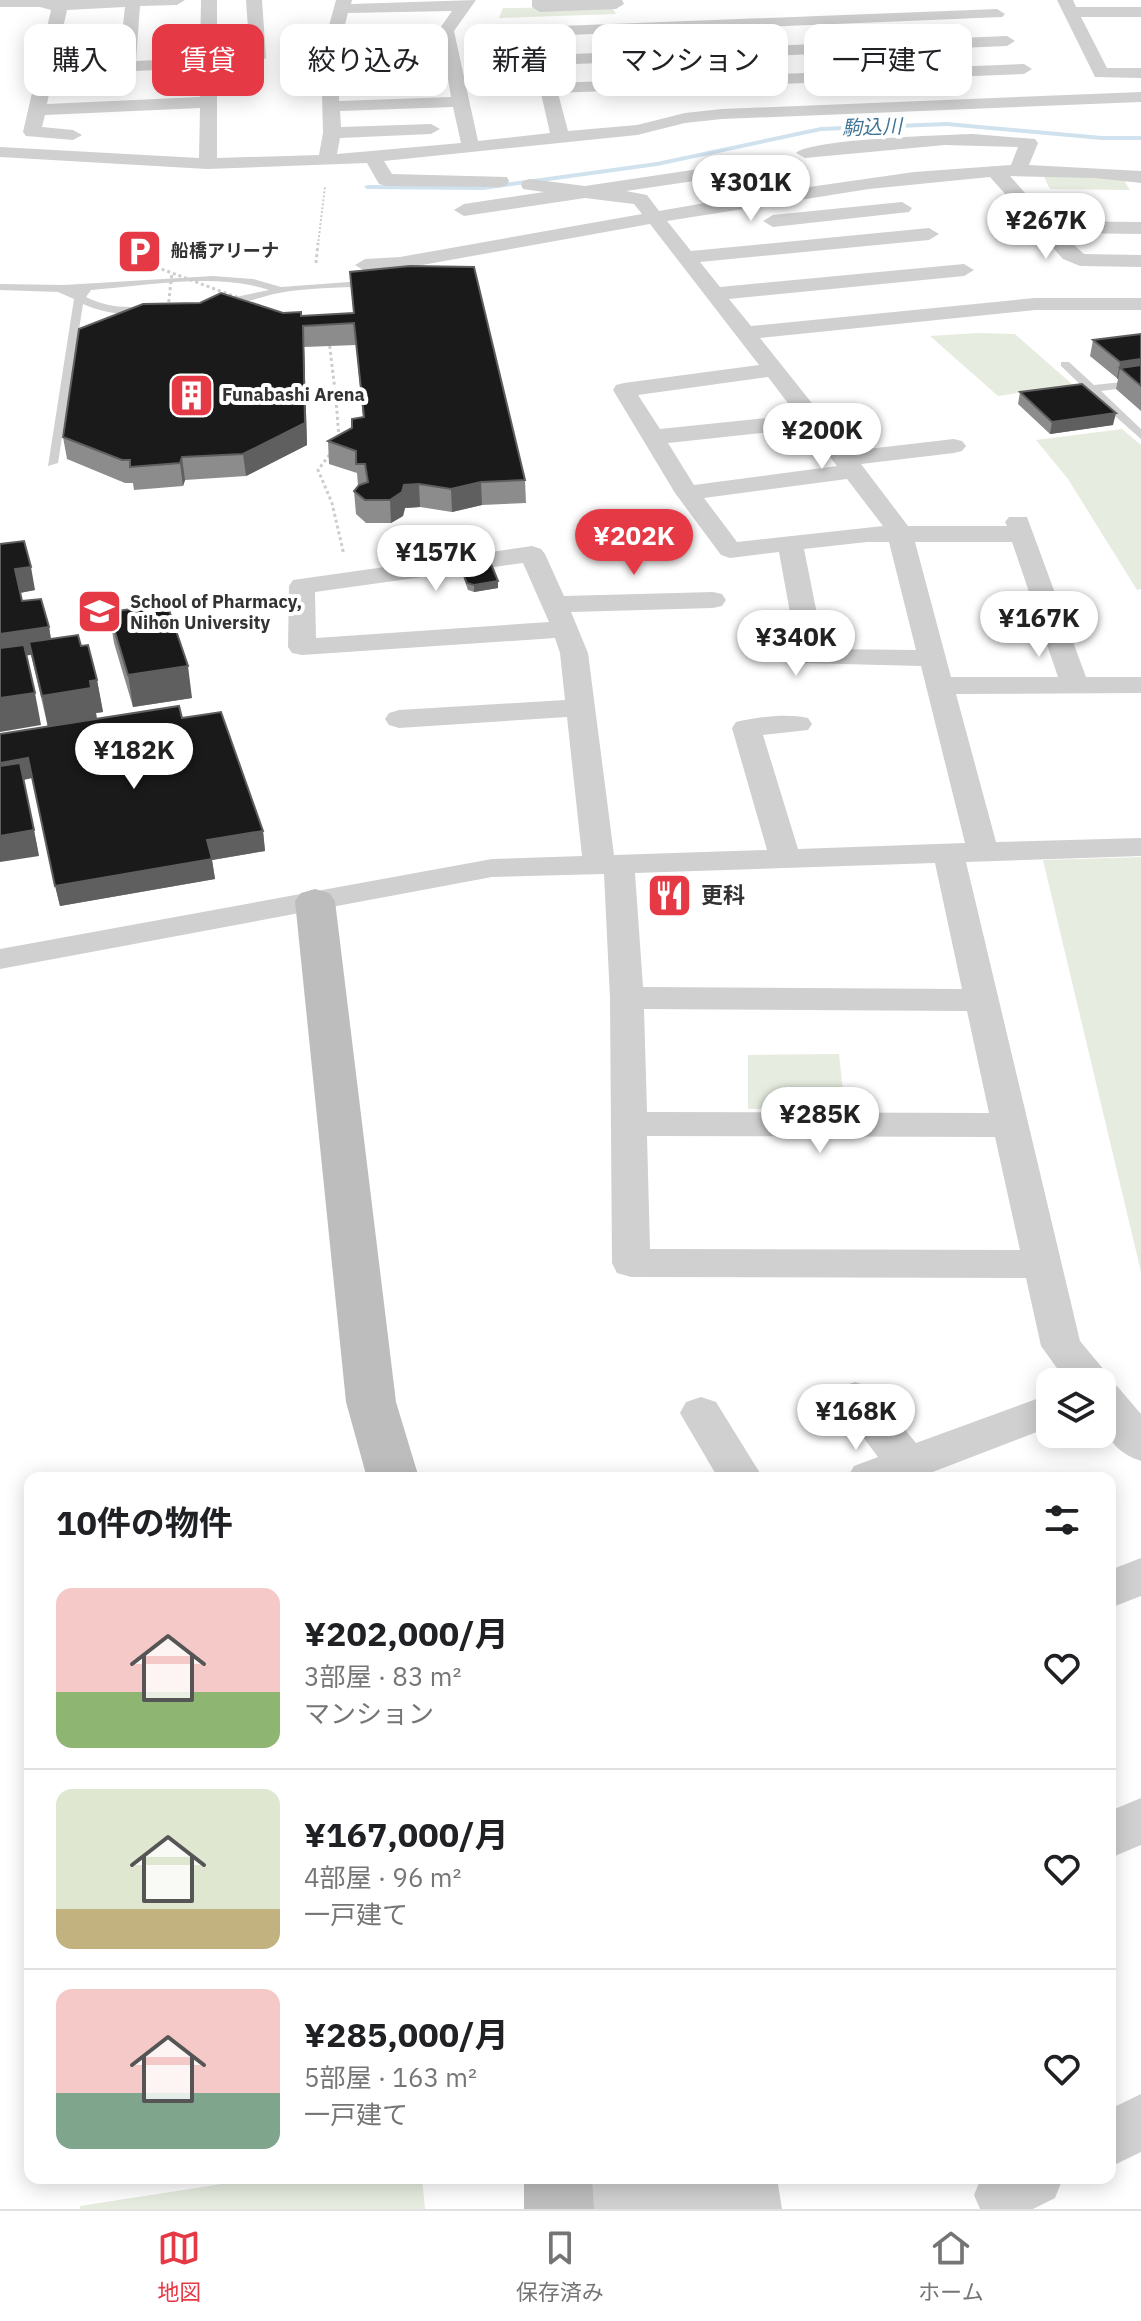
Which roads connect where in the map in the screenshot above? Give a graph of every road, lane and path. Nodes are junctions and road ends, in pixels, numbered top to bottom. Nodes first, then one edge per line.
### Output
1 (177, 0) edge
2 (209, 0) edge
3 (254, 0) edge
4 (540, 0) edge
5 (614, 0) edge
6 (0, 2) edge
7 (49, 3) edge
8 (133, 3) junction
9 (466, 3) edge
10 (343, 4) edge
11 (824, 5) dead end
12 (1068, 6) edge
13 (994, 7) edge
14 (1141, 12) edge
15 (839, 20) junction
16 (48, 24) edge
17 (131, 24) edge
18 (209, 24) edge
19 (256, 24) edge
20 (342, 24) edge
21 (843, 24) edge
22 (576, 30) edge
23 (1007, 41) junction
24 (972, 42) edge
25 (1090, 52) junction
26 (1116, 52) dead end
27 (1024, 69) junction
28 (972, 71) edge
29 (1141, 73) edge
30 (448, 74) edge
31 (454, 74) junction
32 (40, 96) edge
33 (124, 96) edge
34 (209, 96) edge
35 (330, 96) edge
36 (551, 96) edge
37 (762, 96) edge
38 (915, 96) edge
39 (1113, 97) junction
40 (1141, 97) edge
41 (1056, 99) junction
42 (1025, 101) junction
43 (209, 102) junction
44 (459, 102) junction
45 (924, 105) junction
46 (331, 106) junction
47 (37, 110) junction
48 (777, 111) junction
49 (122, 115) junction
50 (1041, 119) dead end
51 (1141, 119) edge
52 (792, 129) dead end
53 (637, 130) junction
54 (332, 133) junction
55 (91, 136) dead end
56 (468, 136) junction
57 (566, 136) junction
58 (513, 141) junction
59 (671, 145) dead end
60 (0, 152) edge
61 (606, 153) dead end
62 (804, 153) dead end
63 (1121, 153) dead end
64 (373, 158) junction
65 (327, 161) junction
66 (547, 161) dead end
67 (208, 164) junction
68 (1019, 168) junction
69 (994, 170) junction
70 (1141, 177) edge
71 (500, 181) dead end
72 (876, 182) junction
73 (1112, 183) junction
74 (530, 185) dead end
75 (583, 192) junction
76 (1014, 192) junction
77 (1046, 192) dead end
78 (1141, 193) edge
79 (742, 203) junction
80 (902, 208) junction
81 (464, 210) dead end
82 (760, 222) dead end
83 (660, 224) junction
84 (729, 225) dead end
85 (1046, 227) junction
86 (1141, 228) edge
87 (929, 234) junction
88 (686, 257) junction
89 (1141, 261) edge
90 (365, 265) joint
91 (156, 267) dead end
92 (964, 270) junction
93 (172, 273) junction
94 (389, 281) edge
95 (108, 285) junction
96 (0, 287) edge
97 (58, 288) junction
98 (280, 290) junction
99 (714, 294) junction
100 (79, 298) junction
101 (209, 304) edge
102 (1141, 304) edge
103 (260, 305) junction
104 (244, 307) edge
105 (993, 309) junction
106 (273, 310) edge
107 (165, 311) joint
108 (327, 330) edge
109 (745, 333) junction
110 (1065, 364) dead end
111 (774, 370) junction
112 (1141, 383) edge
113 (1089, 389) junction
114 (1050, 394) edge
115 (813, 420) junction
116 (1141, 435) edge
117 (655, 437) junction
118 (954, 446) dead end
119 (52, 463) dead end
120 (848, 465) junction
121 (687, 493) junction
122 (900, 534) junction
123 (790, 543) junction
124 (349, 579) junction
125 (713, 600) dead end
126 (560, 617) junction
127 (930, 658) junction
128 (1075, 685) junction
129 (1141, 685) edge
130 (938, 686) junction
131 (578, 708) junction
132 (399, 719) dead end
133 (798, 724) dead end
134 (1141, 847) edge
135 (965, 852) junction
136 (785, 858) junction
137 (609, 863) junction
138 (315, 901) junction
139 (0, 959) edge
140 (627, 998) junction
141 (982, 1000) junction
142 (630, 1124) junction
143 (1011, 1125) junction
144 (1041, 1264) junction
145 (1079, 1368) edge
146 (855, 1398) dead end
147 (701, 1413) dead end
148 (1116, 1414) edge
149 (1036, 1415) edge
150 (1141, 1444) edge
151 (908, 1464) junction
152 (391, 1472) edge
153 (737, 1472) edge
154 (886, 1472) edge
155 (1141, 1577) edge
156 (1116, 1587) edge
157 (1141, 1821) edge
158 (1116, 1832) edge
159 (1141, 2122) edge
160 (1116, 2136) edge
161 (559, 2191) edge
162 (754, 2209) edge

1 - 8 street
2 - 18 street
3 - 19 street
4 - 5 street
6 - 7 street
7 - 8 street
7 - 16 street
8 - 17 street
9 - 10 street
9 - 31 street
10 - 20 street
11 - 15 street
12 - 14 street
12 - 25 street
13 - 15 street
13 - 23 street
15 - 21 street
15 - 22 street
23 - 24 street
23 - 27 street
25 - 26 street
25 - 29 street
27 - 28 street
27 - 41 street
30 - 31 street
31 - 44 street
32 - 47 street
33 - 49 street
34 - 43 street
35 - 46 street
36 - 57 street
37 - 48 street
38 - 45 street
39 - 40 street
39 - 41 street
39 - 51 street
41 - 42 street
42 - 45 street
42 - 50 street
43 - 49 street
43 - 67 street
44 - 46 street
44 - 56 street
45 - 48 street
46 - 54 street
47 - 49 street
47 - 55 street
48 - 52 street
48 - 53 street
53 - 57 street
53 - 59 street
54 - 56 street
54 - 65 street
56 - 58 street
56 - 64 street
57 - 58 street
57 - 61 street
58 - 66 street
60 - 67 street
62 - 68 street
63 - 73 street
64 - 65 street
64 - 71 street
65 - 67 street
65 - 90 path
68 - 69 street
68 - 73 street
69 - 72 street
69 - 76 street
70 - 73 street
72 - 79 street
72 - 80 street
73 - 78 street
74 - 75 street
75 - 79 street
75 - 81 street
75 - 83 street
76 - 77 street
76 - 85 street
79 - 83 street
80 - 82 street
80 - 87 street
83 - 84 street
83 - 88 street
83 - 90 street
85 - 86 street
85 - 89 street
87 - 88 street
87 - 92 street
88 - 99 street
91 - 93 path, bridge
92 - 99 street
92 - 105 street
93 - 103 path, bridge
93 - 107 path, bridge
94 - 98 lane
95 - 97 lane
95 - 98 lane
95 - 100 lane
96 - 97 lane
97 - 100 lane
98 - 101 lane
99 - 109 street
100 - 107 lane
100 - 119 lane
102 - 105 street
103 - 104 path, bridge
103 - 106 path, bridge
105 - 109 street
108 - 124 path, bridge
109 - 111 street
110 - 113 lane
111 - 115 street
111 - 117 street
112 - 113 lane
113 - 114 lane
113 - 116 lane
115 - 117 street
115 - 120 street
117 - 121 street
118 - 120 street
120 - 121 street
120 - 122 street
121 - 123 street
122 - 123 street
122 - 127 street
122 - 128 street
123 - 127 street
124 - 126 street
124 - 126 street
125 - 126 street
126 - 131 street
127 - 130 street
128 - 129 street
128 - 130 street
130 - 135 street
131 - 132 street
131 - 137 street
133 - 136 street
134 - 135 street
135 - 136 street
135 - 141 street
136 - 137 street
137 - 138 street
137 - 140 street
138 - 139 street
138 - 152 street
140 - 141 street
140 - 142 street
141 - 143 street
142 - 143 street
142 - 144 street
143 - 144 street
144 - 145 street
146 - 151 street
147 - 153 street
148 - 150 street
149 - 151 street
151 - 154 street
155 - 156 street
157 - 158 street
159 - 160 street
161 - 162 street

